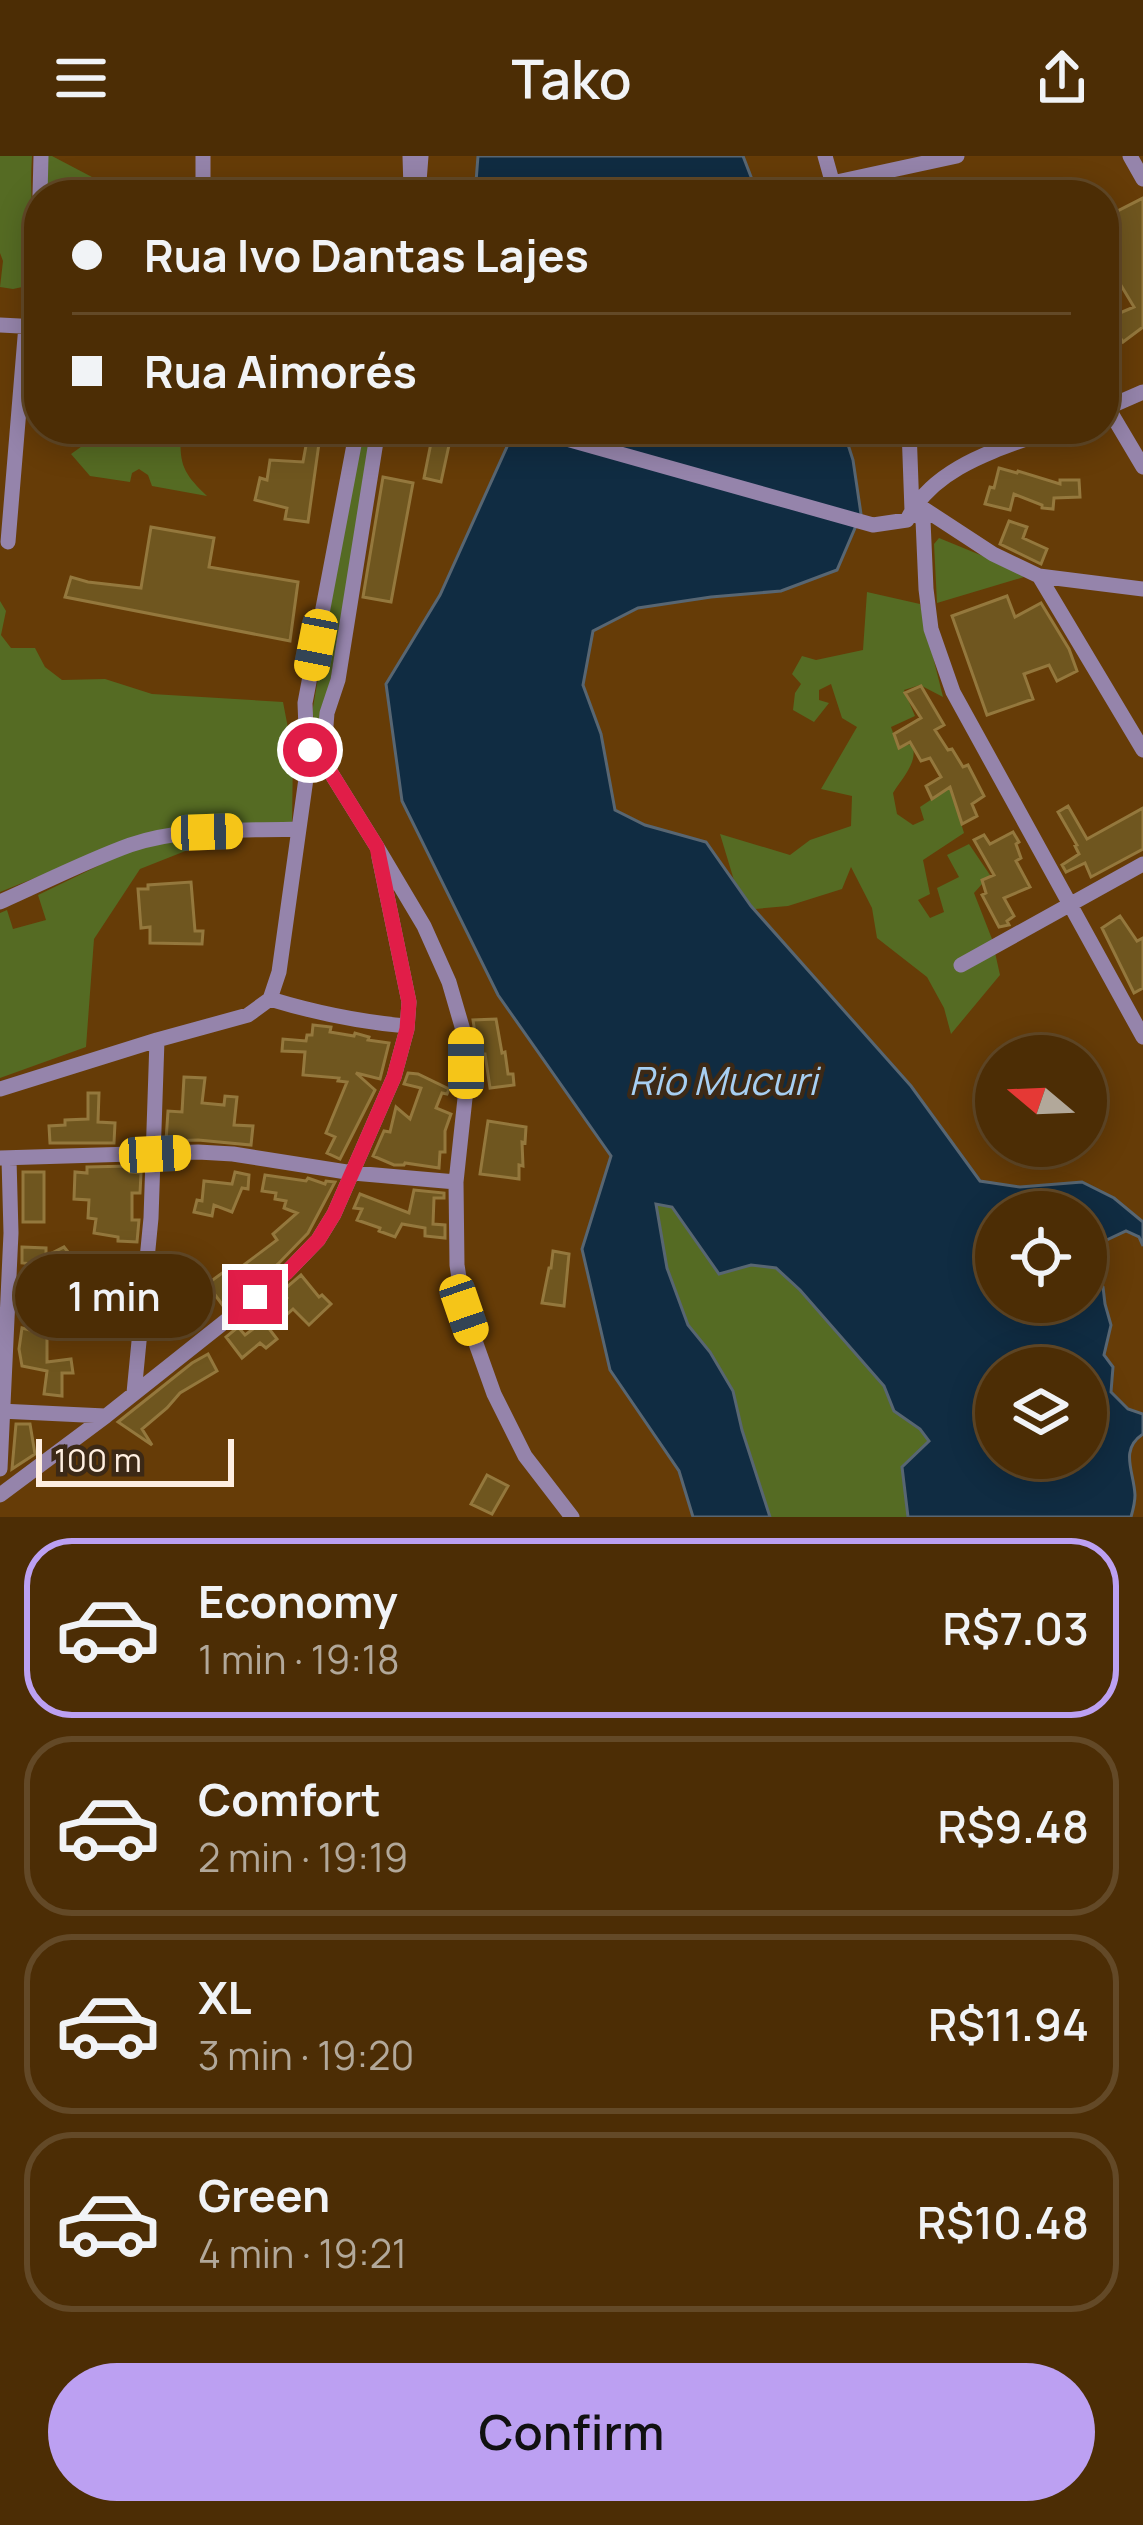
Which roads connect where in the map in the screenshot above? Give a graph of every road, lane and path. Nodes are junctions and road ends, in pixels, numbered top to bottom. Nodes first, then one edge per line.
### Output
1 (956, 156) edge
2 (1130, 156) edge
3 (934, 159) edge
4 (1143, 179) edge
5 (864, 180) edge
6 (24, 404) edge
7 (1119, 429) edge
8 (354, 444) edge
9 (376, 444) edge
10 (584, 444) edge
11 (910, 444) edge
12 (1017, 444) edge
13 (1143, 466) edge
14 (915, 508) junction
15 (8, 542) dead end
16 (1039, 576) junction
17 (1143, 589) edge
18 (324, 732) junction
19 (310, 750) junction
20 (1143, 750) edge
21 (326, 765) junction
22 (298, 829) junction
23 (377, 847) junction
24 (1143, 863) edge
25 (0, 902) edge
26 (1069, 903) junction
27 (962, 965) dead end
28 (270, 999) junction
29 (407, 1026) junction
30 (1143, 1037) edge
31 (157, 1040) junction
32 (0, 1089) edge
33 (155, 1154) junction
34 (4, 1159) edge
35 (352, 1173) junction
36 (456, 1182) junction
37 (134, 1393) junction
38 (2, 1411) edge
39 (106, 1416) junction
40 (0, 1469) edge
41 (0, 1495) edge
42 (572, 1517) edge

1 - 3 street
2 - 4 street
3 - 5 street
6 - 15 street
7 - 13 street
8 - 19 street
9 - 18 street
10 - 14 street
11 - 14 street
12 - 14 street
14 - 16 street
14 - 26 street
16 - 17 street
16 - 20 street
18 - 19 street
18 - 21 street
19 - 21 street
19 - 22 street
21 - 23 street
22 - 25 street
22 - 28 street
23 - 29 street
23 - 36 street
24 - 26 street
26 - 27 street
26 - 30 street
28 - 29 street
28 - 31 street
29 - 35 street
31 - 32 street
31 - 33 street
33 - 34 street
33 - 35 street
33 - 37 street
34 - 38 street
35 - 36 street
35 - 37 street
36 - 42 street
37 - 39 street
38 - 39 street
38 - 40 street
39 - 41 street

